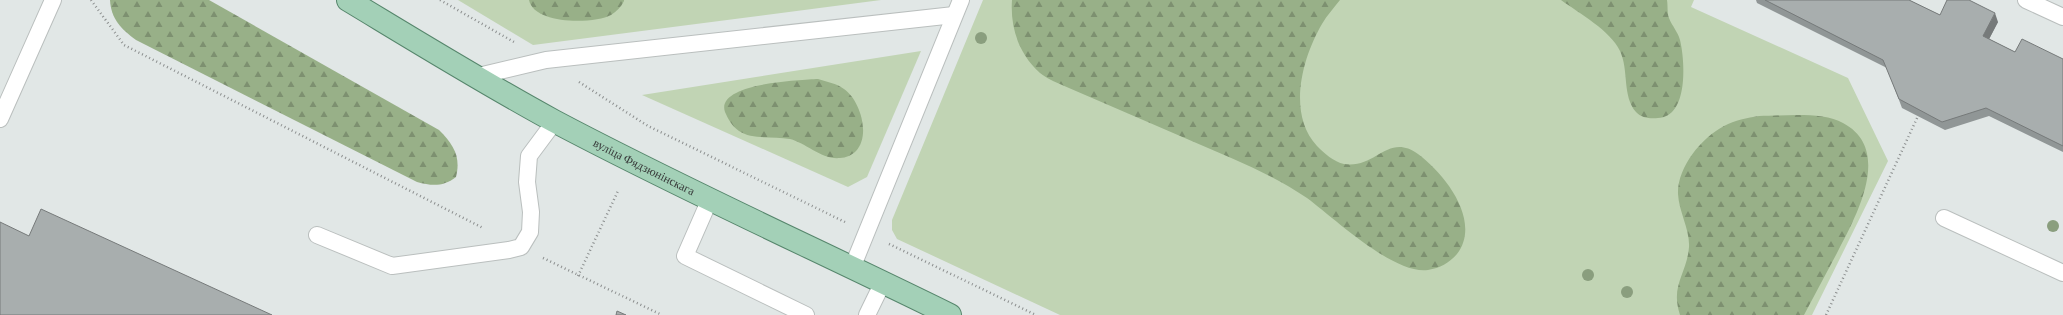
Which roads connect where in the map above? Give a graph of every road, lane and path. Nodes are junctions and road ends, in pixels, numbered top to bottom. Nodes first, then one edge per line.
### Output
1 (53, 0) edge
2 (91, 0) edge
3 (348, 0) edge
4 (440, 0) edge
5 (961, 0) edge
6 (2026, 0) edge
7 (954, 15) junction
8 (2063, 16) edge
9 (546, 60) junction
10 (474, 77) junction
11 (1918, 116) edge
12 (0, 119) edge
13 (555, 121) junction
14 (618, 191) dead end
15 (710, 199) junction
16 (1944, 218) dead end
17 (866, 232) junction
18 (317, 235) dead end
19 (521, 247) junction
20 (852, 268) junction
21 (2063, 273) edge
22 (578, 276) junction
23 (883, 282) junction
24 (662, 315) edge
25 (806, 315) edge
26 (867, 315) edge
27 (950, 315) edge
28 (1036, 315) edge
29 (1826, 315) edge

1 - 12 lane
2 - 19 path
3 - 10 main road, вуліца Фядзюнінскага
4 - 9 path
5 - 7 lane
6 - 8 lane
7 - 9 lane
7 - 17 lane
9 - 10 lane
9 - 17 path
10 - 13 main road, вуліца Фядзюнінскага
11 - 29 path
13 - 15 main road, вуліца Фядзюнінскага
13 - 19 lane
14 - 22 path
15 - 20 main road, вуліца Фядзюнінскага
15 - 25 lane
16 - 21 lane
17 - 20 lane
17 - 28 path
18 - 19 lane
19 - 22 path
20 - 23 main road, вуліца Фядзюнінскага
22 - 24 path
23 - 26 lane
23 - 27 main road, вуліца Фядзюнінскага

